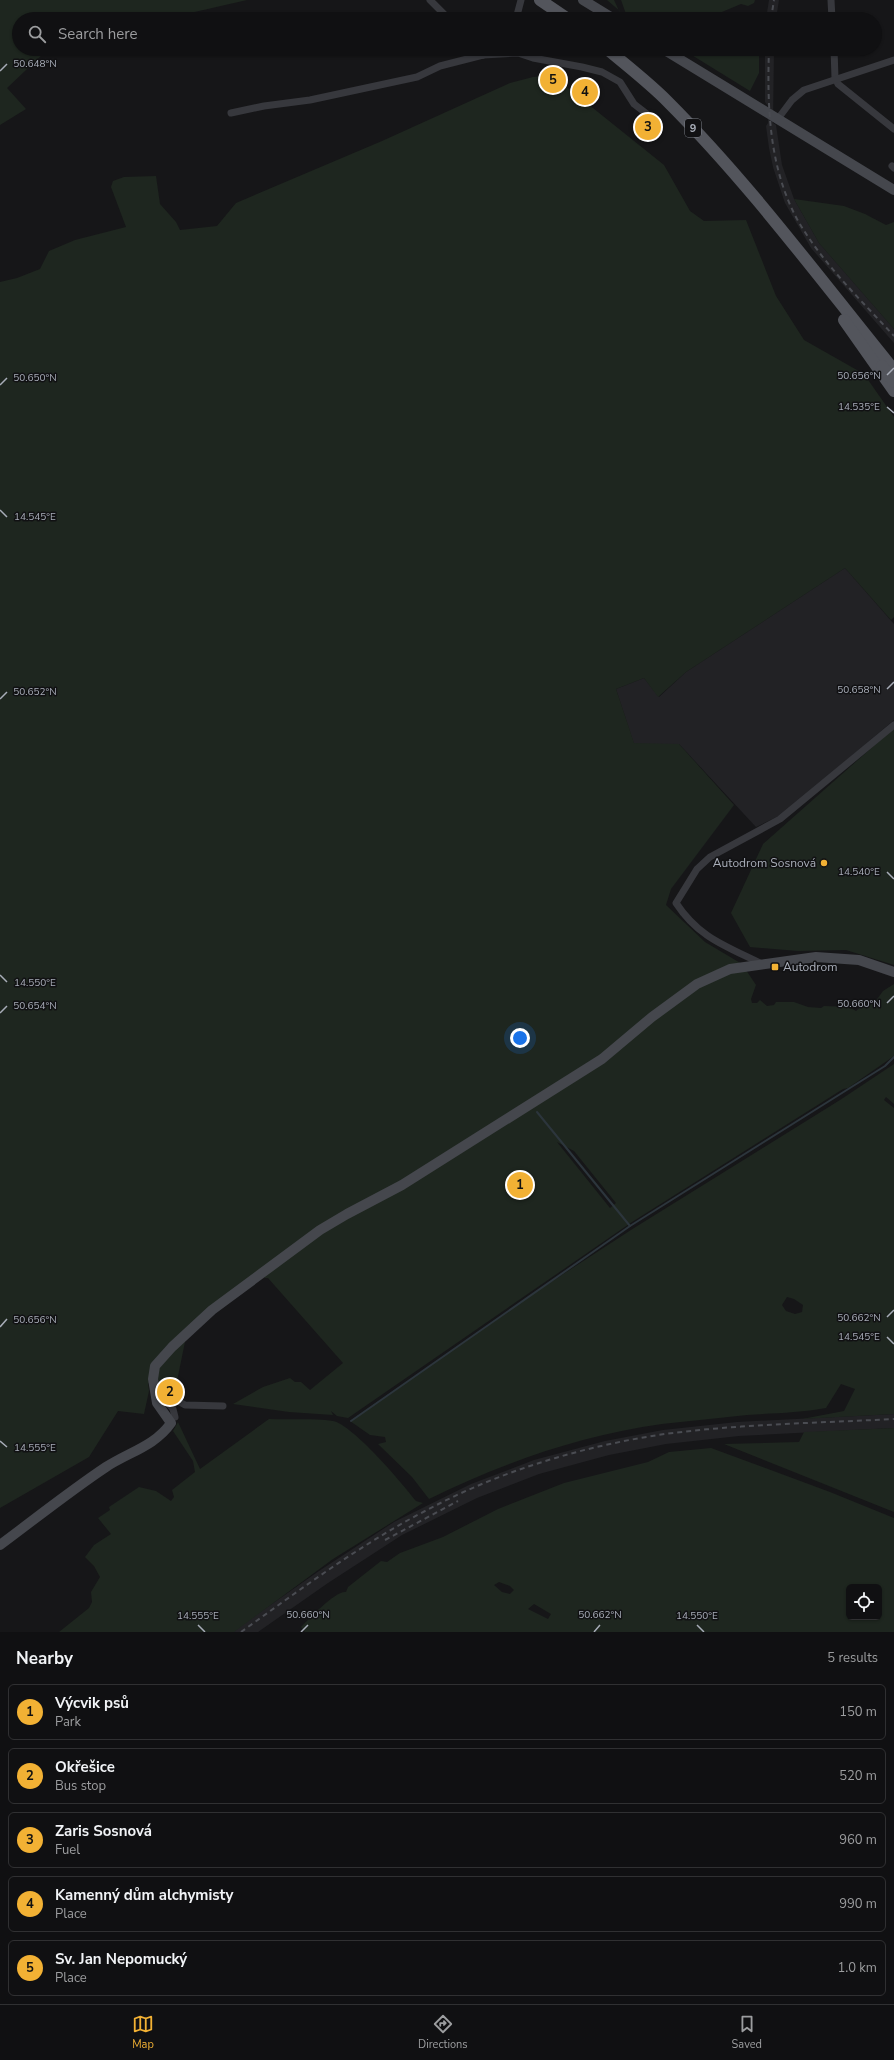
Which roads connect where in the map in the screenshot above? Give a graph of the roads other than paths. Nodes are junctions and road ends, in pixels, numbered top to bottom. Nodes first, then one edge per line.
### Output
1 (430, 0) edge
2 (521, 0) edge
3 (540, 0) edge
4 (583, 0) edge
5 (830, 0) edge
6 (442, 12) edge
7 (518, 12) edge
8 (558, 12) edge
9 (603, 12) edge
10 (831, 12) edge
11 (479, 56) edge
12 (528, 56) edge
13 (616, 56) edge
14 (674, 56) edge
15 (834, 56) edge
16 (894, 60) edge
17 (623, 62) junction
18 (835, 78) junction
19 (231, 113) dead end
20 (647, 114) dead end
21 (777, 120) junction
22 (894, 129) edge
23 (894, 190) edge
24 (841, 315) junction
25 (894, 368) edge
26 (894, 382) edge
27 (894, 391) edge
28 (894, 725) edge
29 (762, 964) junction
30 (894, 972) edge
31 (154, 1388) junction
32 (185, 1405) junction
33 (222, 1406) dead end
34 (173, 1420) junction
35 (0, 1545) edge

1 - 6 street
2 - 7 street
3 - 8 main road
4 - 9 street
5 - 10 street
11 - 19 street
12 - 20 street
13 - 17 main road, 9
14 - 21 street
15 - 18 street
16 - 18 street
17 - 24 main road, 9
17 - 25 main road, 9
18 - 21 street
18 - 22 street
21 - 23 street
24 - 26 main road, 9
24 - 27 main road, 9
28 - 29 street
29 - 30 street
29 - 31 street
31 - 32 street
31 - 34 street
32 - 33 street
32 - 34 street
34 - 35 street

